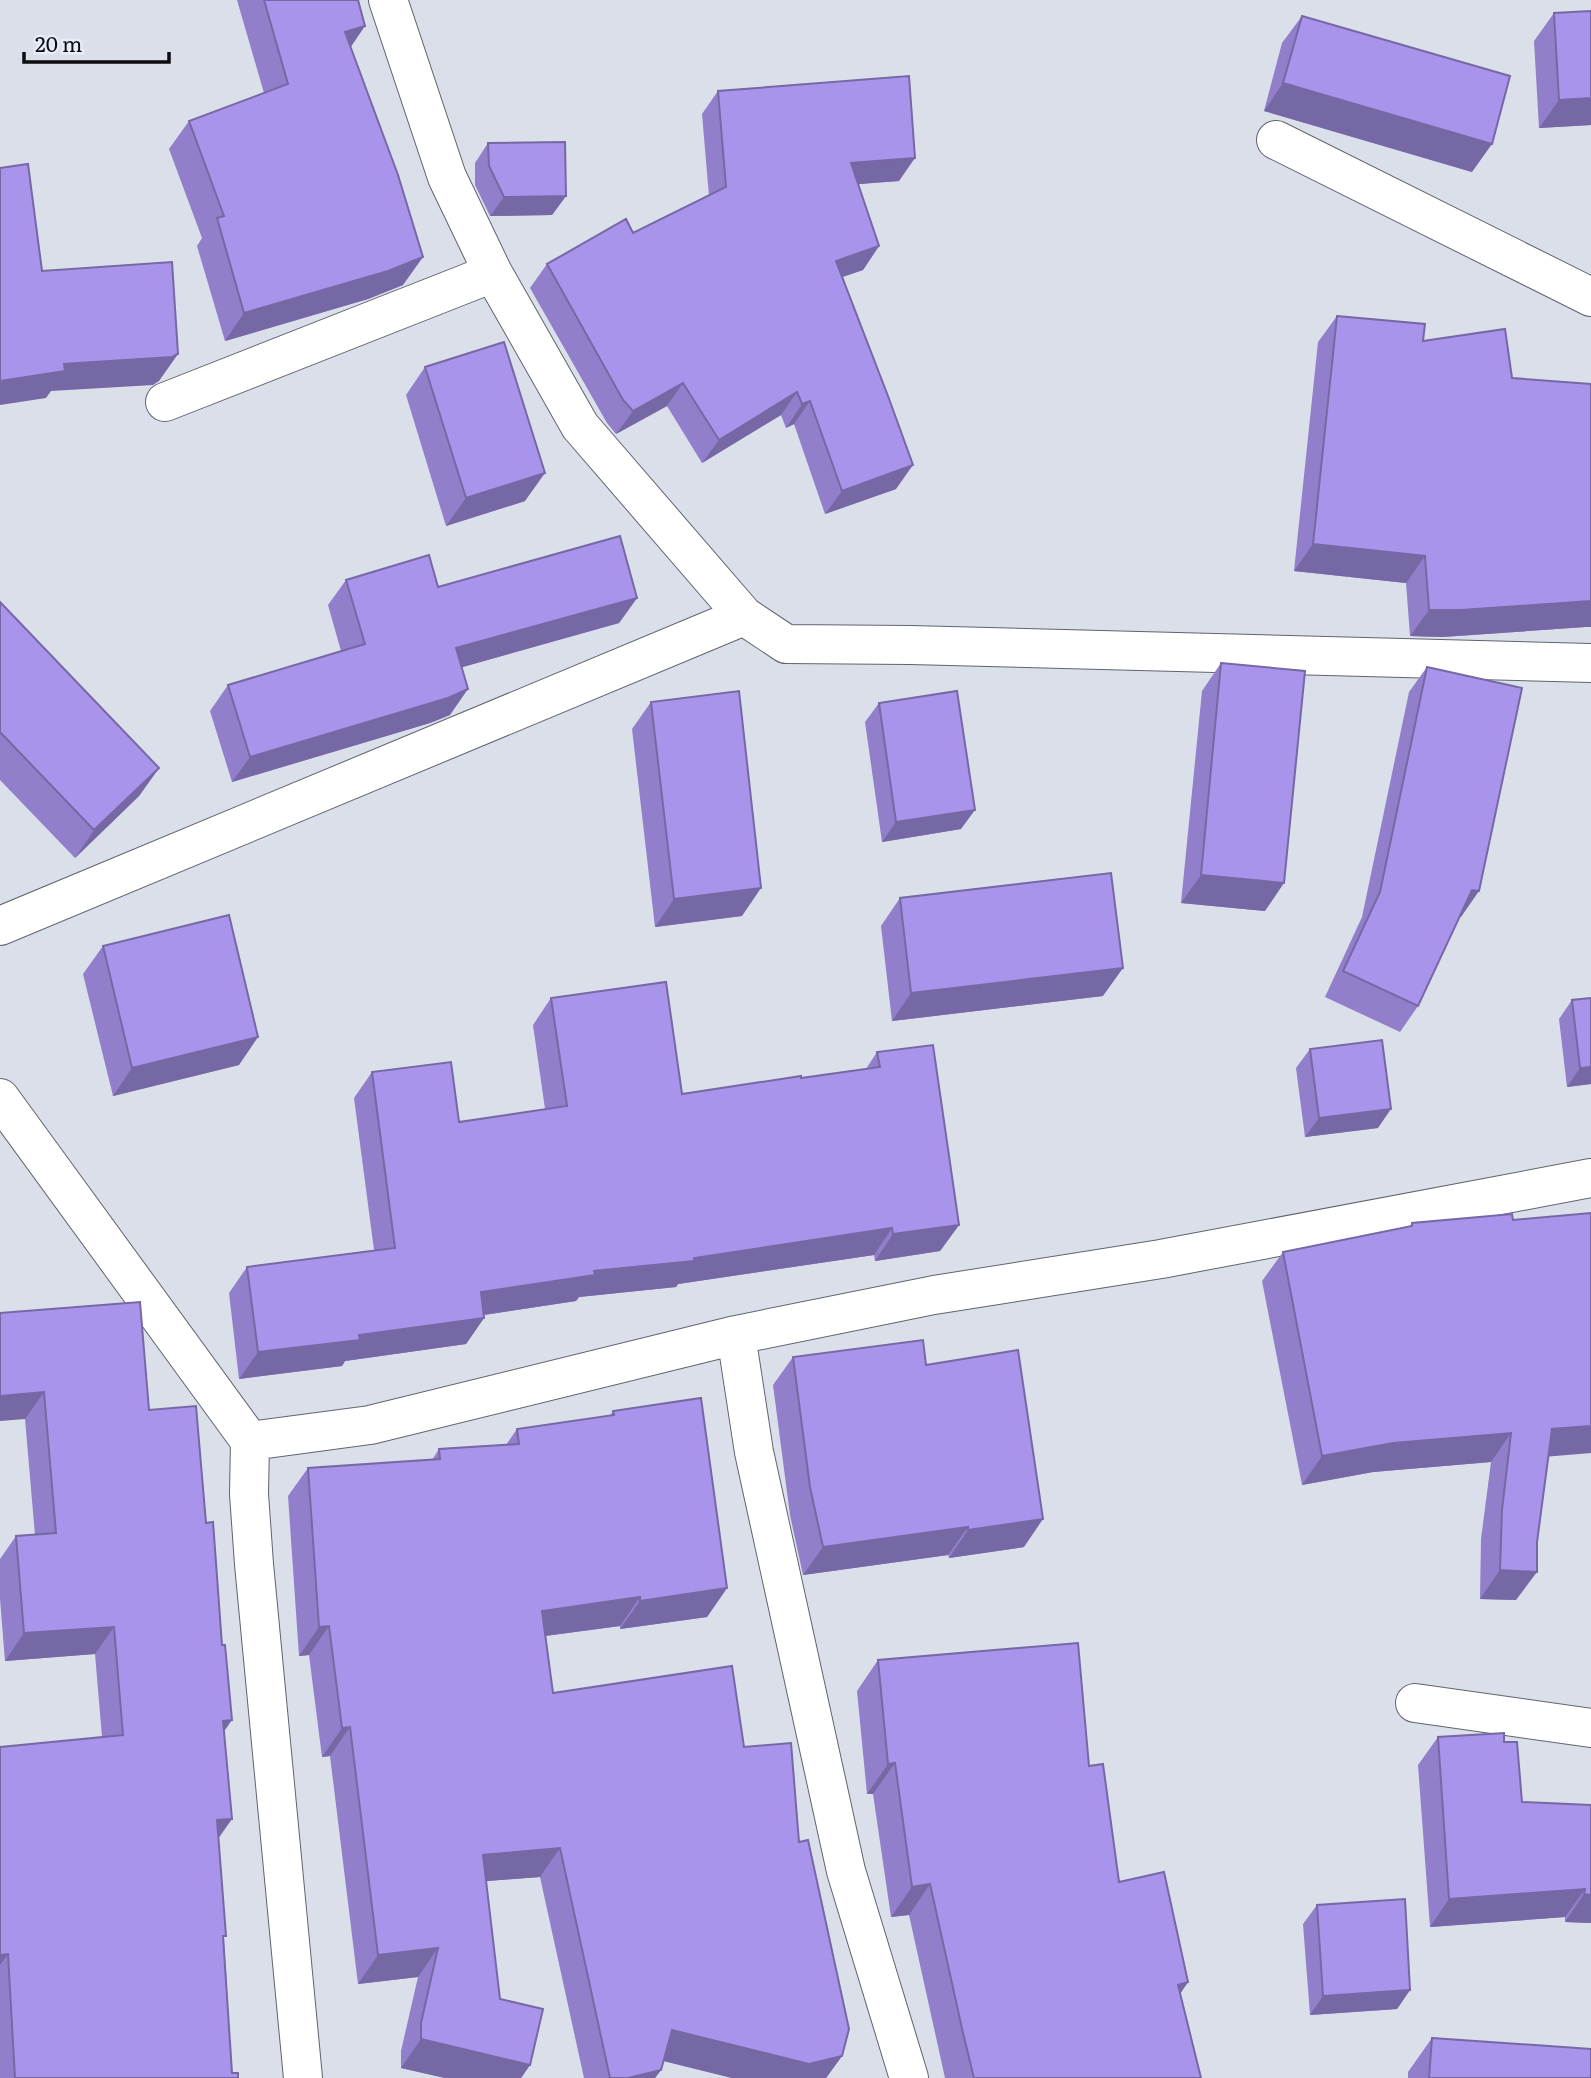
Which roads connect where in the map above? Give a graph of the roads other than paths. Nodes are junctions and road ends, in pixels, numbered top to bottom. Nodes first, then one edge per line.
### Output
1 (388, 0) edge
2 (1276, 140) dead end
3 (493, 273) junction
4 (1591, 297) edge
5 (165, 402) dead end
6 (744, 617) junction
7 (1591, 663) edge
8 (0, 926) edge
9 (0, 1098) edge
10 (1591, 1178) edge
11 (736, 1335) junction
12 (250, 1441) junction
13 (1415, 1703) dead end
14 (1591, 1728) edge
15 (303, 2078) edge
16 (909, 2078) edge

1 - 3 street
2 - 4 street
3 - 5 street
3 - 6 street
6 - 7 street
6 - 8 street
9 - 12 street
10 - 11 street
11 - 12 street
11 - 16 street
12 - 15 street
13 - 14 street

